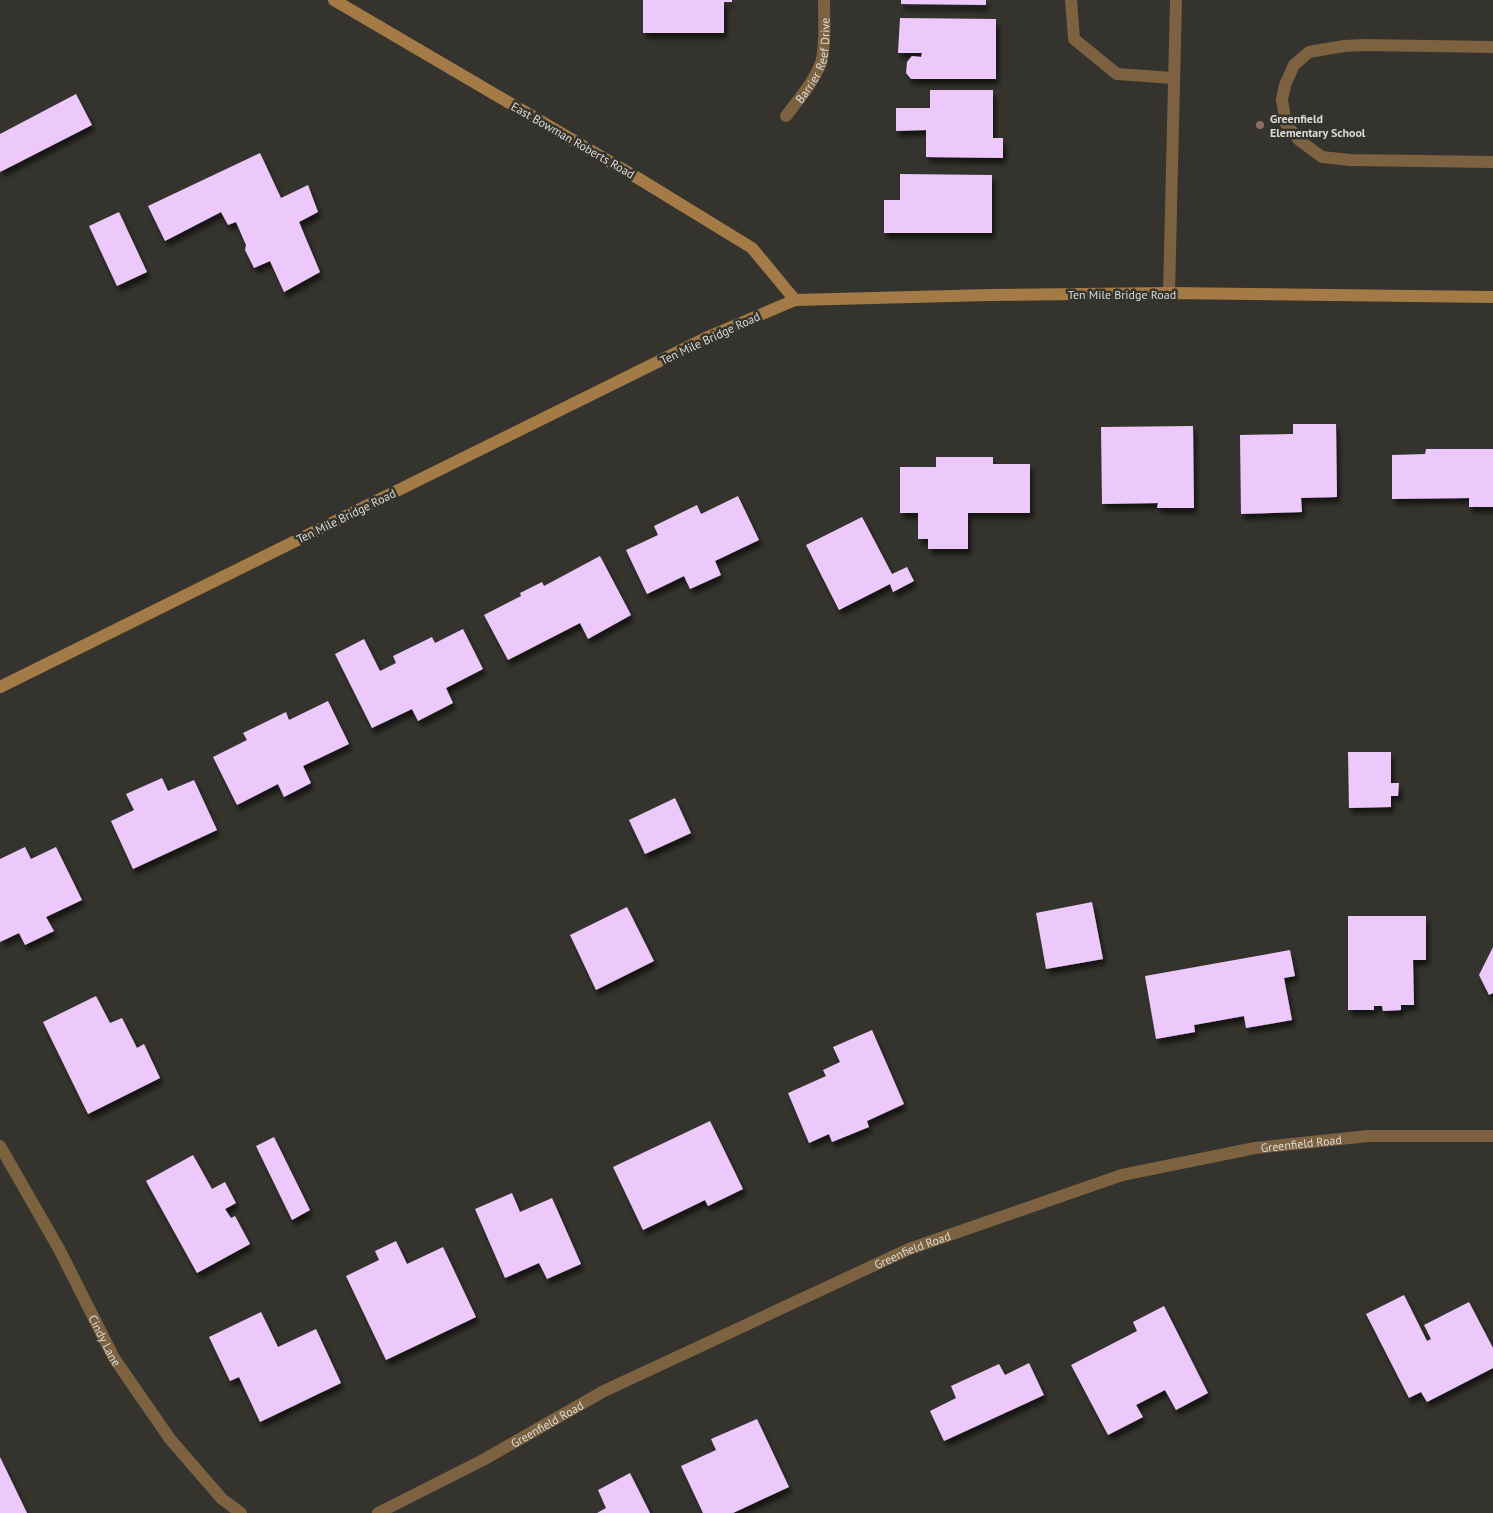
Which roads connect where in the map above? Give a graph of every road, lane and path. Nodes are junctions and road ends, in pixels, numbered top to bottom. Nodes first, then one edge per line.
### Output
1 (334, 0) edge
2 (824, 0) edge
3 (1070, 0) edge
4 (1176, 0) edge
5 (1493, 48) edge
6 (1174, 78) junction
7 (786, 116) dead end
8 (1493, 162) edge
9 (1169, 294) junction
10 (1493, 297) edge
11 (796, 300) junction
12 (0, 687) edge
13 (1493, 1136) edge
14 (0, 1146) edge
15 (241, 1513) edge
16 (378, 1513) edge

1 - 11 street, East Bowman Roberts Road
2 - 7 street, Barrier Reef Drive
3 - 6 street
4 - 6 street
5 - 8 street
6 - 9 street
9 - 10 street, Ten Mile Bridge Road
9 - 11 street, Ten Mile Bridge Road
11 - 12 street, Ten Mile Bridge Road
13 - 16 street, Greenfield Road
14 - 15 street, Cindy Lane

